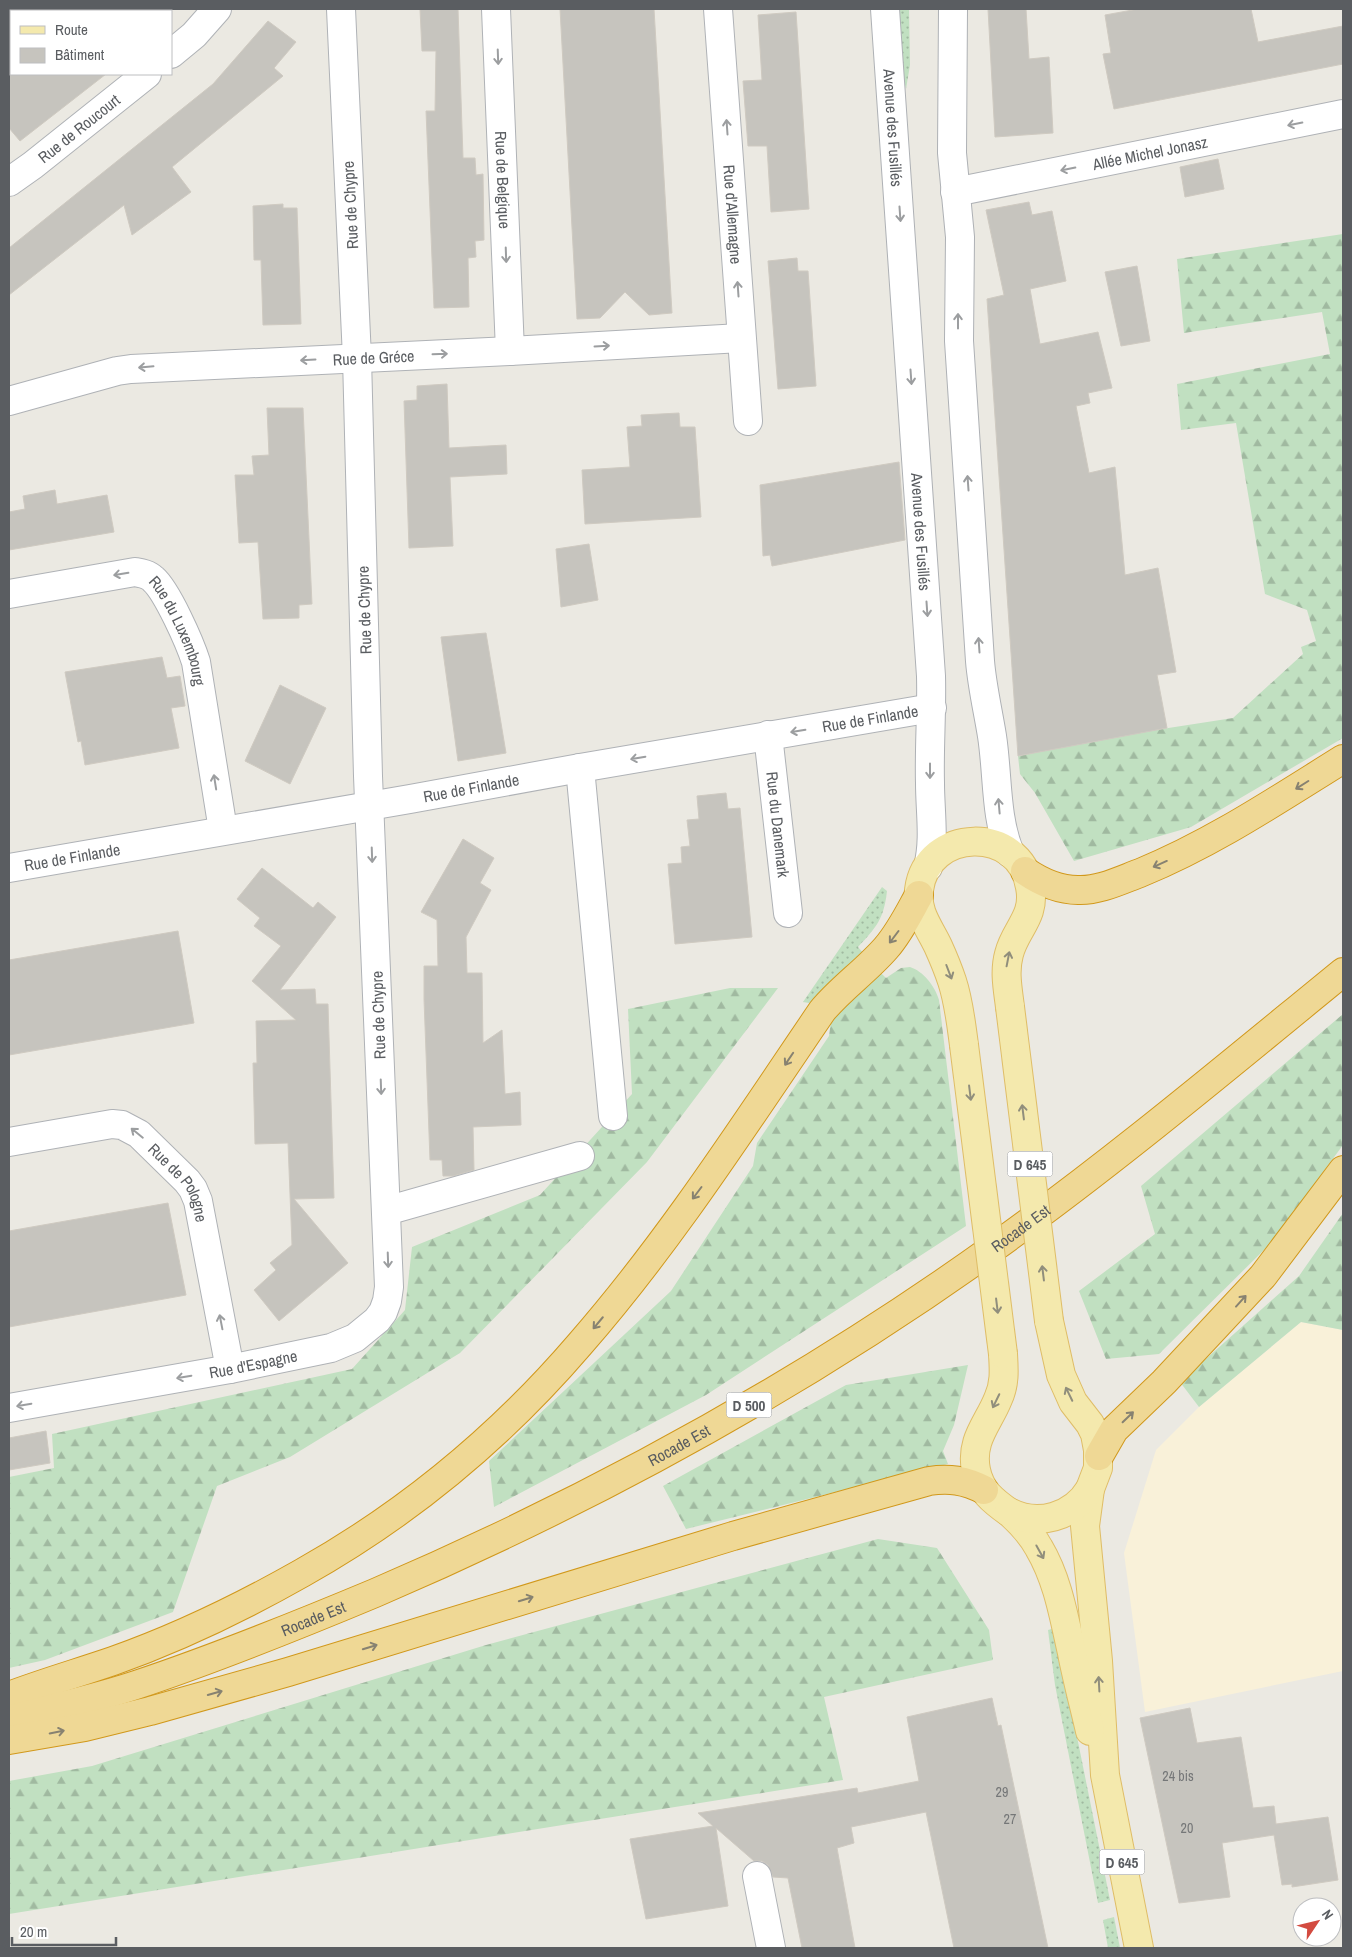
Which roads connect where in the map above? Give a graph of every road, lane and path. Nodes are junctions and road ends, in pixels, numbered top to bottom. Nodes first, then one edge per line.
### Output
1 (217, 9) edge
2 (341, 9) edge
3 (496, 9) edge
4 (718, 9) edge
5 (885, 9) edge
6 (952, 9) edge
7 (172, 53) edge
8 (146, 75) edge
9 (1343, 114) edge
10 (9, 182) edge
11 (956, 192) junction
12 (741, 338) junction
13 (510, 351) junction
14 (356, 358) junction
15 (9, 400) edge
16 (748, 422) dead end
17 (9, 594) edge
18 (932, 708) junction
19 (768, 735) junction
20 (1343, 759) edge
21 (580, 768) junction
22 (370, 806) junction
23 (223, 830) junction
24 (1018, 862) junction
25 (928, 867) junction
26 (9, 868) edge
27 (919, 895) junction
28 (788, 913) dead end
29 (1343, 972) edge
30 (613, 1116) dead end
31 (9, 1142) edge
32 (580, 1156) dead end
33 (1343, 1170) edge
34 (386, 1211) junction
35 (230, 1370) junction
36 (9, 1408) edge
37 (1099, 1456) junction
38 (984, 1490) junction
39 (1090, 1490) junction
40 (1008, 1512) junction
41 (9, 1696) edge
42 (9, 1720) edge
43 (1095, 1727) junction
44 (9, 1740) edge
45 (757, 1876) dead end
46 (771, 1948) edge
47 (1139, 1948) edge

1 - 7 street
2 - 14 street, Rue de Chypre
3 -> 13 street, Rue de Belgique
12 -> 4 street, Rue d'Allemagne
5 -> 18 street, Avenue des Fusillés / D 645
6 - 11 street, D 645
8 - 10 street, Rue de Roucourt
9 -> 11 street, Allée Michel Jonasz
24 -> 11 street, D 645
13 -> 12 street, Rue de Gréce
12 - 16 street, Rue d'Allemagne
14 -> 13 street, Rue de Gréce
14 -> 15 street, Rue de Gréce
14 - 22 street, Rue de Chypre
23 -> 17 street, Rue du Luxembourg
18 -> 19 street, Rue de Finlande
18 -> 25 street, Avenue des Fusillés / D 645
19 -> 21 street, Rue de Finlande
19 - 28 street, Rue du Danemark
20 -> 24 highway
21 - 22 street, Rue de Finlande
21 - 30 street
22 - 23 street, Rue de Finlande
22 -> 34 street, Rue de Chypre
23 - 26 street, Rue de Finlande
24 - 25 main road, D 645
37 -> 24 main road, D 645, bridge
25 - 27 main road, Avenue des Fusillés / D 645
27 -> 38 main road, Avenue des Fusillés / D 645, bridge
27 -> 41 highway
29 - 42 highway, Rocade Est / D 500
35 -> 31 street, Rue de Pologne
32 - 34 street
37 -> 33 highway
34 -> 35 street, Rue d'Espagne
35 -> 36 street, Rue d'Espagne
37 - 39 main road, D 645
38 - 40 main road, D 645
44 -> 38 highway
39 - 40 main road, D 645
43 -> 39 main road, D 645
40 -> 43 main road, D 645
43 - 47 main road, D 645
45 - 46 street

